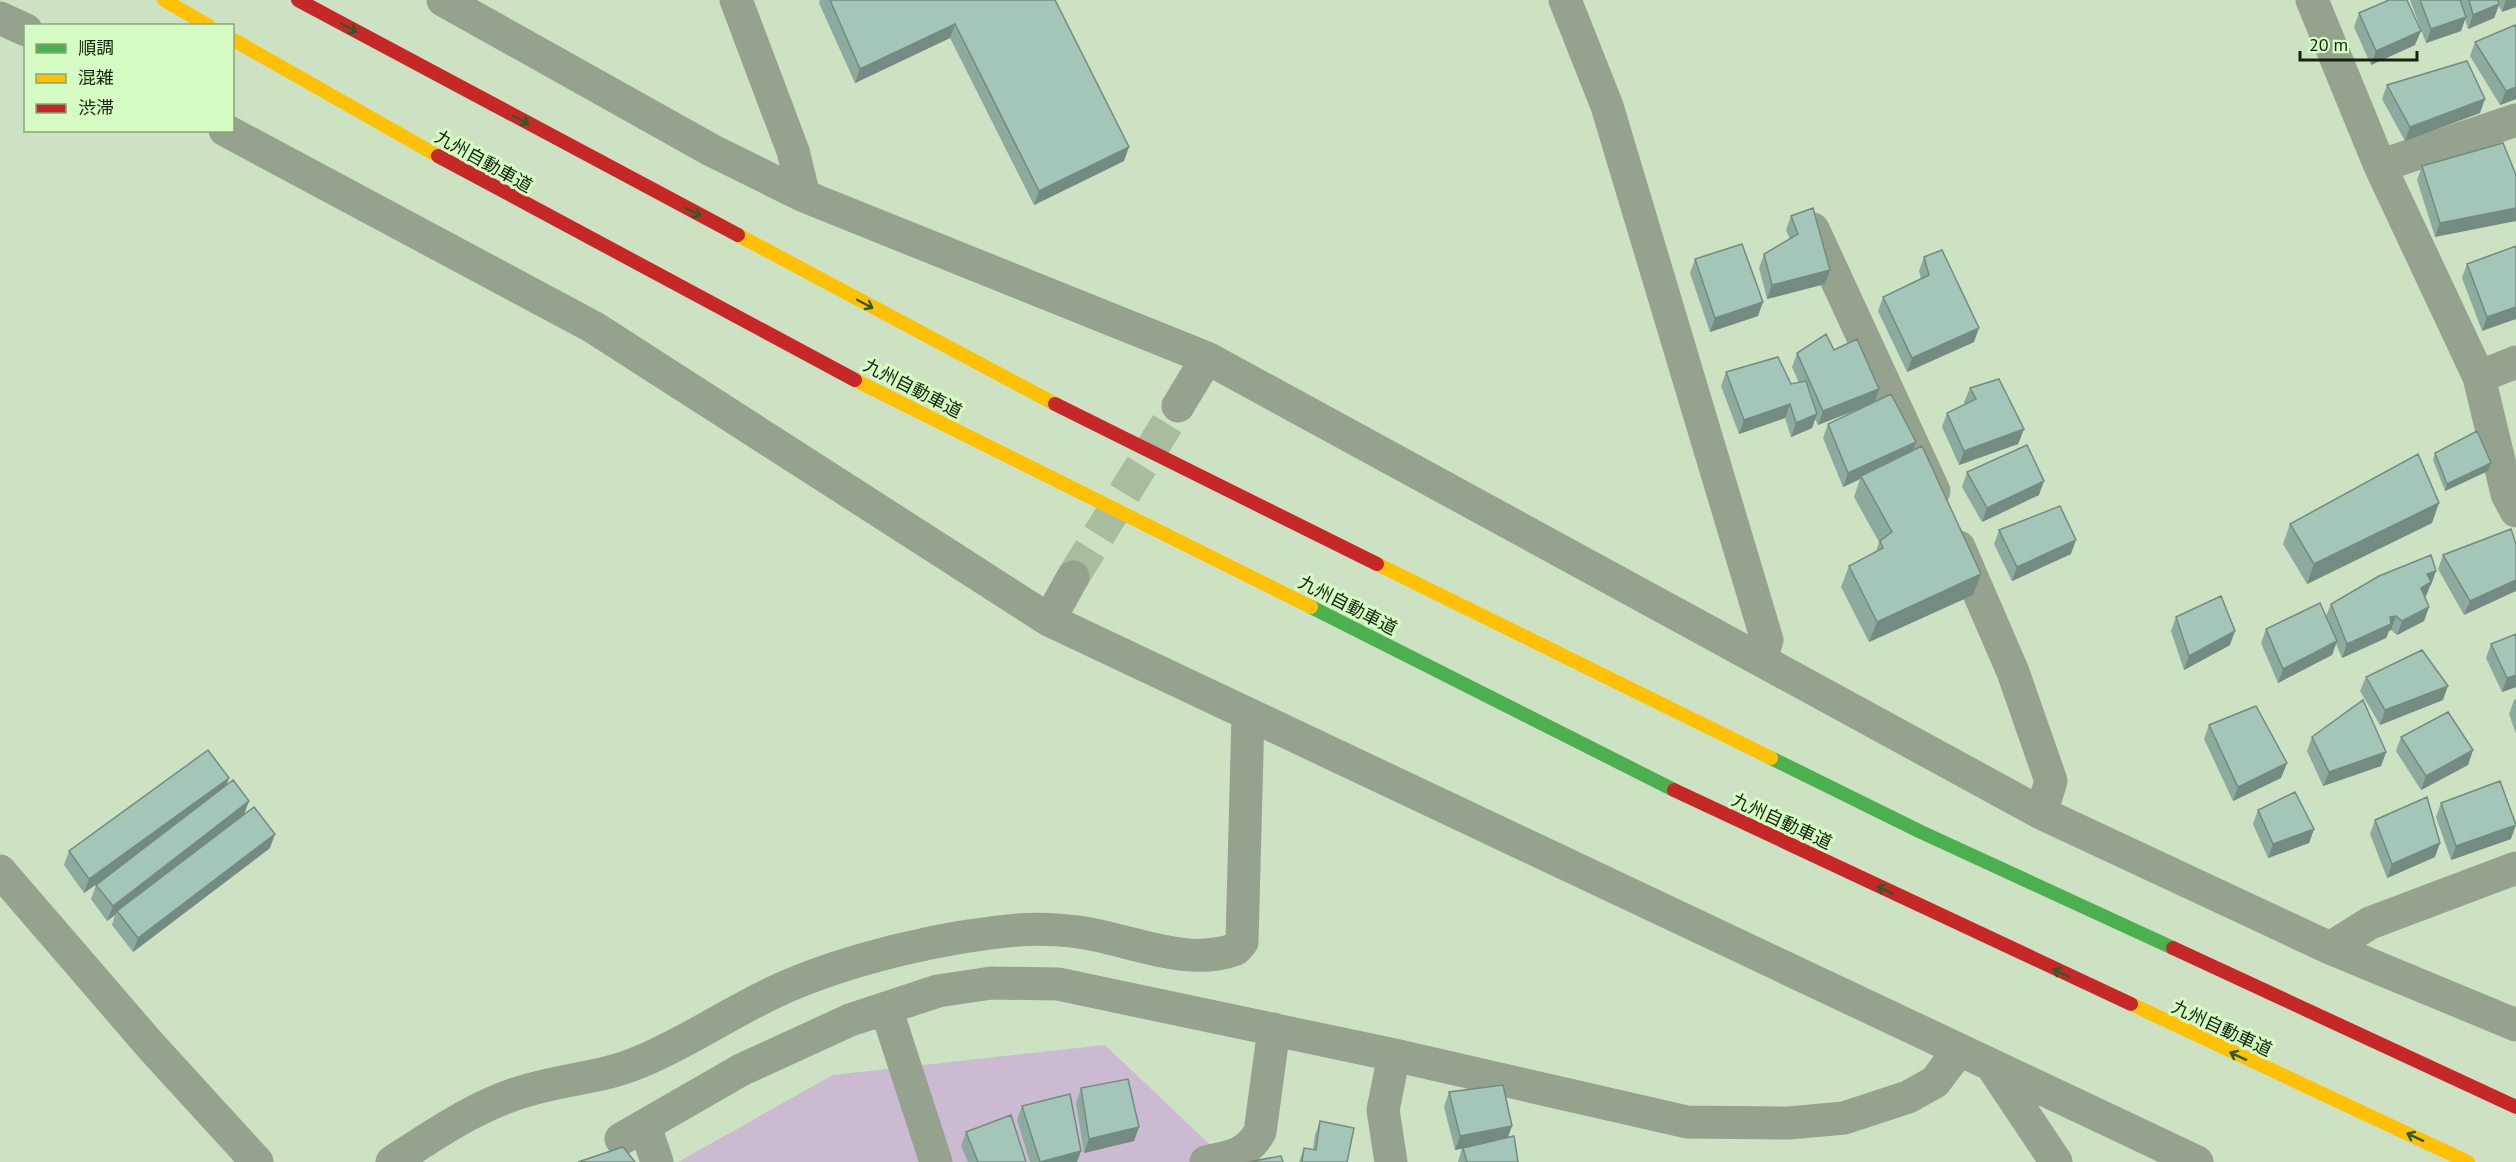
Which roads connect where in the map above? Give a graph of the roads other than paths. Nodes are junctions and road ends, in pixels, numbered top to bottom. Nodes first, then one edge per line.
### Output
1 (164, 0) edge
2 (298, 0) edge
3 (443, 0) edge
4 (736, 0) edge
5 (1565, 0) edge
6 (2312, 0) edge
7 (0, 18) edge
8 (206, 24) edge
9 (24, 29) edge
10 (234, 40) edge
11 (2516, 120) edge
12 (229, 132) edge
13 (2380, 166) junction
14 (804, 196) junction
15 (1813, 229) edge
16 (1207, 358) junction
17 (2516, 363) edge
18 (2479, 377) junction
19 (1178, 406) tunnel mouth
20 (2516, 511) edge
21 (1073, 577) tunnel mouth
22 (1049, 620) junction
23 (1761, 660) junction
24 (1248, 715) junction
25 (2041, 813) junction
26 (2516, 868) edge
27 (0, 871) edge
28 (2330, 948) junction
29 (886, 1008) junction
30 (2516, 1025) edge
31 (1274, 1029) junction
32 (1959, 1050) junction
33 (1394, 1055) junction
34 (1992, 1066) junction
35 (2516, 1107) edge
36 (257, 1162) edge
37 (392, 1162) edge
38 (657, 1162) edge
39 (936, 1162) edge
40 (1206, 1162) edge
41 (1391, 1162) edge
42 (2056, 1162) edge
43 (2197, 1162) edge
44 (2468, 1162) edge

1 - 8 highway
2 -> 35 highway
3 - 14 street
4 - 14 street
5 - 23 street
6 - 13 street
7 - 9 street
44 -> 10 highway, 九州自動車道
11 - 13 street
12 - 22 street
13 - 18 street
14 - 16 street
15 - 25 street
16 - 19 street
16 - 23 street
17 - 18 street
18 - 20 street
21 - 22 street
22 - 24 street
23 - 25 street
24 - 32 street
24 - 37 street
25 - 28 street
26 - 28 street
27 - 36 street
28 - 30 street
29 - 31 street
29 - 38 street
29 - 39 street
31 - 33 street
31 - 40 street
32 - 33 street
32 - 34 street
33 - 41 street
34 - 42 street
34 - 43 street

